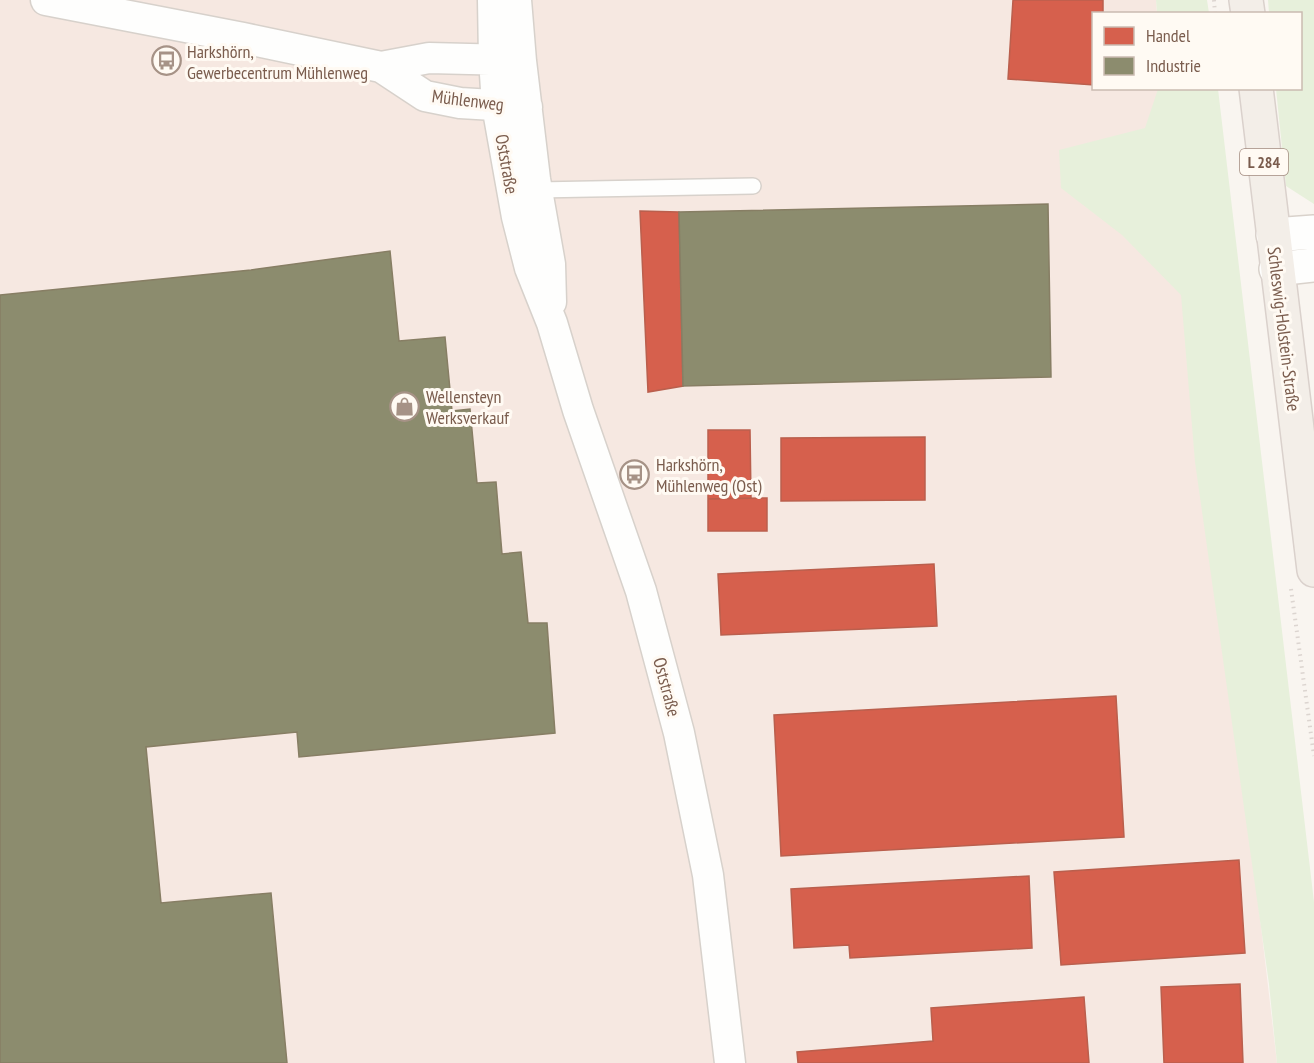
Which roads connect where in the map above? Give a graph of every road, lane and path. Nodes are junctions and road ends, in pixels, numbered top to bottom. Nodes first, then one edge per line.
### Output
1 (46, 0) edge
2 (494, 0) edge
3 (516, 0) edge
4 (507, 60) junction
5 (381, 67) junction
6 (1256, 90) edge
7 (497, 105) junction
8 (527, 107) junction
9 (753, 186) dead end
10 (537, 190) junction
11 (1314, 232) edge
12 (1273, 235) junction
13 (1314, 265) edge
14 (1276, 269) junction
15 (552, 323) junction
16 (1314, 570) edge
17 (730, 1063) edge

1 - 5 street, Mühlenweg
2 - 4 street, Oststraße
3 - 4 street, Oststraße
4 - 5 street, Mühlenweg
4 - 7 street, Oststraße
4 - 8 street, Oststraße
5 - 7 street, Mühlenweg
6 - 12 main road, Schleswig-Holstein-Straße / L 284
7 - 8 street, Mühlenweg
7 - 15 street, Oststraße
8 - 10 street, Oststraße
9 - 10 lane
10 - 15 street, Oststraße
11 - 12 street
12 - 14 main road, Schleswig-Holstein-Straße / L 284
13 - 14 street
14 - 16 main road, Schleswig-Holstein-Straße / L 284
15 - 17 street, Oststraße

